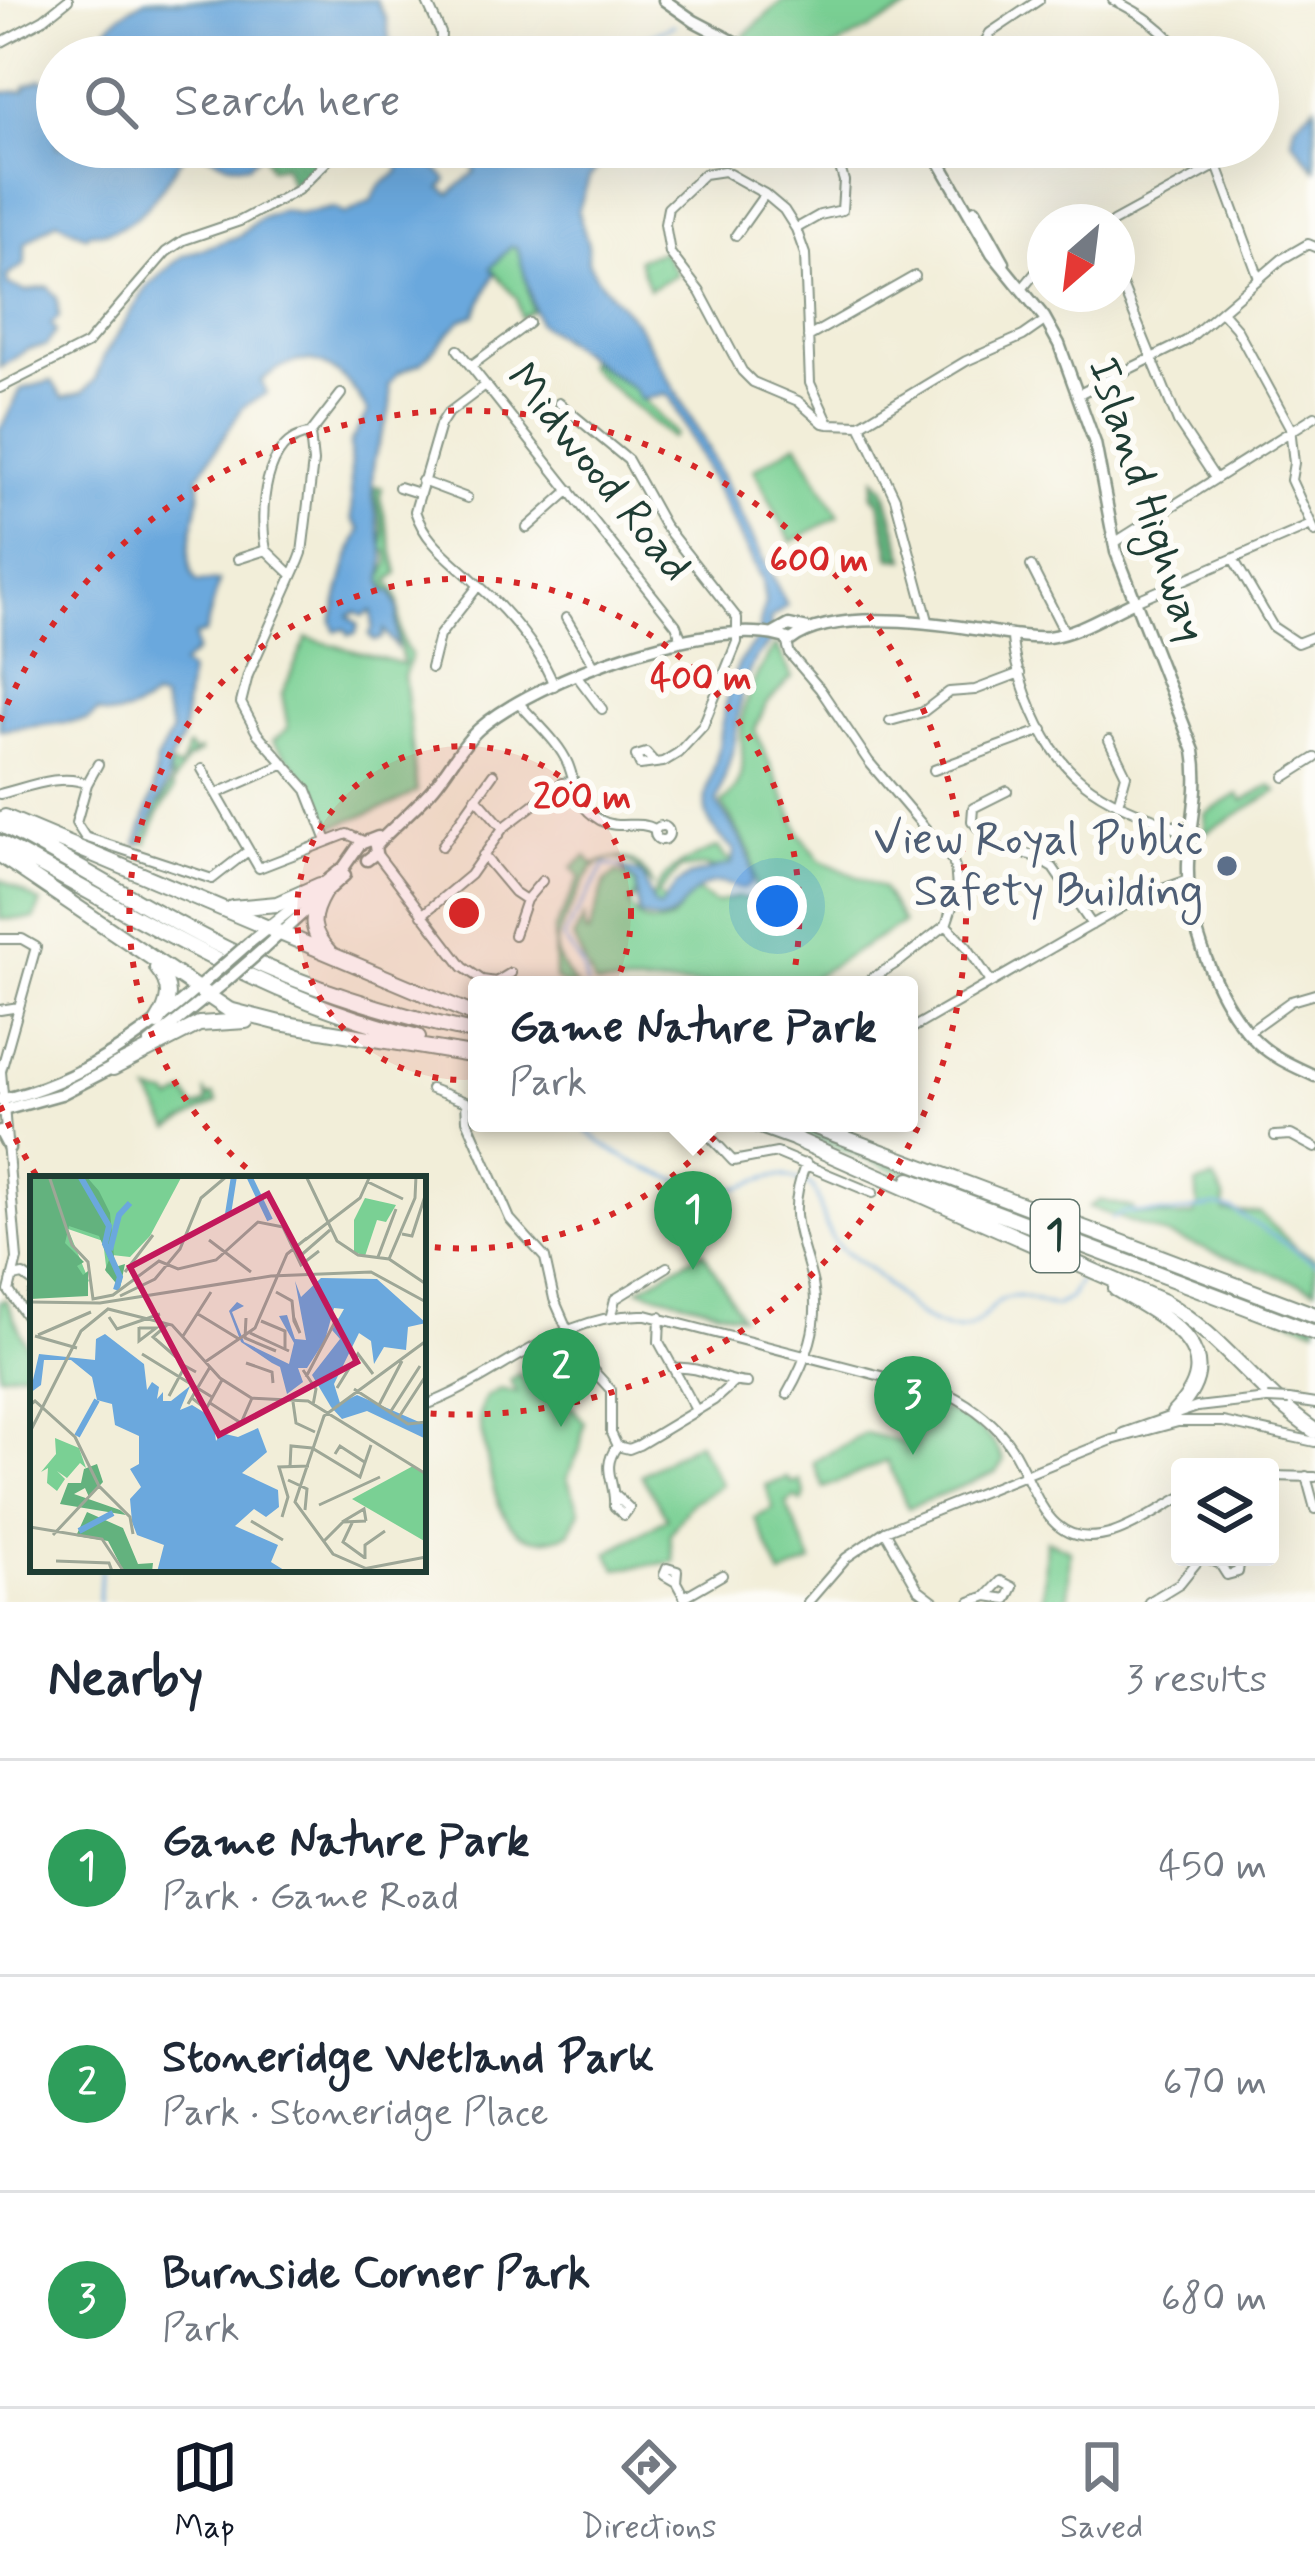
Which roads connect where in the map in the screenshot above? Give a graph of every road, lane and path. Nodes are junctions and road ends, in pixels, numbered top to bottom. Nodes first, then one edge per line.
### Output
1 (68, 0) edge
2 (426, 0) edge
3 (664, 0) edge
4 (1039, 0) edge
5 (1112, 0) edge
6 (441, 36) edge
7 (723, 36) edge
8 (988, 36) edge
9 (1170, 36) edge
10 (0, 43) edge
11 (320, 168) edge
12 (948, 168) edge
13 (1213, 168) edge
14 (1218, 168) edge
15 (841, 171) dead end
16 (765, 194) junction
17 (1135, 210) edge
18 (796, 229) junction
19 (736, 235) dead end
20 (1314, 246) edge
21 (915, 276) dead end
22 (1259, 278) junction
23 (1027, 283) edge
24 (1022, 289) junction
25 (1221, 311) junction
26 (1134, 312) edge
27 (1046, 320) junction
28 (529, 323) dead end
29 (808, 337) junction
30 (458, 350) dead end
31 (1153, 359) junction
32 (471, 365) junction
33 (484, 386) junction
34 (0, 388) edge
35 (341, 394) dead end
36 (1079, 394) junction
37 (559, 403) dead end
38 (428, 415) dead end
39 (1315, 416) edge
40 (830, 424) junction
41 (860, 424) junction
42 (440, 425) junction
43 (1291, 430) junction
44 (310, 434) junction
45 (1215, 478) junction
46 (422, 482) junction
47 (399, 487) dead end
48 (570, 490) junction
49 (418, 493) junction
50 (467, 498) dead end
51 (527, 528) dead end
52 (1313, 528) edge
53 (1114, 543) junction
54 (266, 550) junction
55 (238, 559) dead end
56 (1234, 560) junction
57 (1030, 566) dead end
58 (292, 575) junction
59 (1128, 584) junction
60 (479, 586) junction
61 (1135, 601) junction
62 (1118, 609) junction
63 (566, 618) dead end
64 (929, 624) junction
65 (790, 633) junction
66 (1065, 633) junction
67 (1012, 634) junction
68 (738, 635) junction
69 (1315, 636) edge
70 (682, 640) junction
71 (595, 667) junction
72 (430, 668) dead end
73 (1020, 673) junction
74 (578, 676) junction
75 (554, 686) junction
76 (519, 703) junction
77 (602, 709) dead end
78 (890, 721) dead end
79 (1043, 730) junction
80 (1108, 740) dead end
81 (1315, 758) edge
82 (654, 762) dead end
83 (98, 764) dead end
84 (285, 764) junction
85 (202, 769) dead end
86 (934, 770) dead end
87 (493, 774) dead end
88 (1286, 777) dead end
89 (571, 782) junction
90 (87, 784) junction
91 (1007, 791) dead end
92 (218, 793) junction
93 (0, 794) edge
94 (476, 796) junction
95 (1118, 804) junction
96 (0, 819) edge
97 (1193, 822) junction
98 (1174, 827) junction
99 (503, 828) junction
100 (656, 829) dead end
101 (1190, 839) junction
102 (327, 841) junction
103 (0, 843) edge
104 (442, 846) dead end
105 (368, 850) junction
106 (248, 851) junction
107 (0, 855) edge
108 (483, 855) junction
109 (1188, 880) junction
110 (542, 881) dead end
111 (322, 889) junction
112 (526, 900) junction
113 (221, 907) junction
114 (422, 915) junction
115 (946, 925) junction
116 (1092, 925) junction
117 (275, 930) junction
118 (514, 935) dead end
119 (0, 939) edge
120 (125, 941) junction
121 (338, 960) junction
122 (511, 973) dead end
123 (473, 976) edge
124 (504, 976) edge
125 (875, 976) edge
126 (991, 982) junction
127 (202, 993) junction
128 (1315, 994) edge
129 (19, 1007) junction
130 (0, 1010) edge
131 (468, 1012) edge
132 (157, 1023) junction
133 (280, 1023) junction
134 (918, 1025) edge
135 (468, 1031) edge
136 (1248, 1032) junction
137 (468, 1051) edge
138 (468, 1052) edge
139 (112, 1068) junction
140 (1315, 1076) edge
141 (431, 1089) dead end
142 (2, 1105) edge
143 (468, 1118) edge
144 (0, 1131) edge
145 (472, 1132) edge
146 (705, 1132) edge
147 (776, 1132) edge
148 (829, 1132) edge
149 (1275, 1136) dead end
150 (795, 1139) junction
151 (9, 1148) junction
152 (1315, 1148) edge
153 (804, 1168) junction
154 (873, 1193) dead end
155 (1044, 1249) junction
156 (667, 1267) dead end
157 (19, 1276) junction
158 (30, 1281) edge
159 (30, 1296) edge
160 (15, 1299) junction
161 (1315, 1313) edge
162 (610, 1315) junction
163 (660, 1317) junction
164 (30, 1320) edge
165 (566, 1328) junction
166 (1315, 1333) edge
167 (806, 1357) junction
168 (586, 1363) junction
169 (674, 1368) junction
170 (733, 1382) junction
171 (747, 1383) dead end
172 (540, 1394) dead end
173 (787, 1394) dead end
174 (426, 1404) edge
175 (1315, 1404) edge
176 (696, 1410) junction
177 (1174, 1413) junction
178 (1315, 1431) edge
179 (1112, 1440) junction
180 (1315, 1442) edge
181 (617, 1446) junction
182 (1025, 1474) junction
183 (1279, 1476) edge
184 (1310, 1476) edge
185 (615, 1495) dead end
186 (1171, 1503) edge
187 (1315, 1509) edge
188 (885, 1531) junction
189 (1195, 1566) edge
190 (722, 1575) dead end
191 (676, 1582) dead end
192 (987, 1596) dead end
193 (686, 1599) edge
194 (808, 1602) edge
195 (934, 1602) edge
196 (970, 1602) edge
197 (1149, 1602) edge

1 - 10 street
2 - 6 street
3 - 7 main road
4 - 8 street
5 - 9 street
11 - 34 street
12 - 24 main road, Island Highway
13 - 17 street
14 - 22 street
15 - 18 street
16 - 18 street
16 - 19 street
16 - 40 street
18 - 29 street
20 - 22 street
21 - 29 street
22 - 25 street
23 - 24 street
24 - 27 main road, Island Highway
25 - 31 street
25 - 43 street
26 - 31 street
27 - 36 main road, Island Highway
27 - 41 street
28 - 32 street
29 - 40 street
30 - 32 street, Midwood Road
31 - 36 street
31 - 45 street
32 - 33 street, Midwood Road
33 - 42 street
33 - 48 street, Midwood Road
35 - 44 street
36 - 53 main road, Island Highway
37 - 68 street
38 - 42 street
39 - 43 street
40 - 41 street
41 - 64 street
42 - 46 street
43 - 45 street
43 - 52 street
44 - 54 street
44 - 58 street
45 - 53 street
46 - 49 street
46 - 50 street
47 - 49 street
48 - 51 street
48 - 70 street, Midwood Road
49 - 60 street
52 - 56 street
53 - 59 main road, Island Highway
54 - 55 street
54 - 58 street
56 - 61 street
56 - 69 street
57 - 66 street
58 - 84 street
59 - 61 main road, Island Highway
59 - 62 main road
60 - 72 street
60 - 75 street
61 - 62 main road
61 - 97 main road, Island Highway
62 - 66 main road
63 - 71 street
64 - 65 main road
64 - 67 main road
65 - 68 main road
65 - 115 street
66 - 67 main road
67 - 73 street
68 - 70 main road
68 - 82 street
70 - 71 main road
71 - 74 main road
73 - 78 street
73 - 79 street
74 - 75 main road
74 - 77 street
75 - 76 main road
76 - 89 street
76 - 105 main road
79 - 86 street
79 - 95 street
80 - 95 street
81 - 88 street
83 - 90 street
84 - 92 street
84 - 102 street
85 - 92 street
87 - 94 street
89 - 99 street
89 - 100 street
90 - 93 street
90 - 106 street
91 - 116 street
92 - 106 street
94 - 99 street
94 - 104 street
95 - 98 street
96 - 113 highway
96 - 135 highway
97 - 98 main road
97 - 101 main road, Island Highway
98 - 101 main road
99 - 108 street
101 - 109 main road, Island Highway
102 - 105 street
102 - 106 street
103 - 137 highway
105 - 111 main road
105 - 114 street
107 - 120 highway
108 - 112 street
108 - 114 street
109 - 116 street
109 - 136 main road, Island Highway
110 - 112 street
111 - 113 highway
111 - 117 main road
111 - 121 highway
112 - 118 street
113 - 117 highway
114 - 123 street
115 - 125 street
115 - 126 street
116 - 126 street
117 - 121 highway
117 - 127 main road, bridge
117 - 127 main road, bridge
119 - 129 street
120 - 127 highway
120 - 132 highway
121 - 131 highway
122 - 124 street
126 - 134 street
127 - 132 main road
127 - 133 highway
127 - 139 main road
128 - 136 street
129 - 130 street
129 - 142 street
132 - 142 main road
133 - 138 highway
133 - 139 highway
136 - 140 main road, Island Highway
139 - 142 main road
141 - 143 street
142 - 151 street
144 - 151 main road
145 - 165 street
146 - 153 street
147 - 150 highway, 1
148 - 161 highway, 1
149 - 152 street
150 - 155 highway
150 - 166 highway, 1
151 - 157 street
153 - 154 street
153 - 167 street
155 - 177 highway
155 - 178 highway
156 - 162 street
157 - 158 street
157 - 160 street
159 - 160 street
160 - 164 street
162 - 163 street
162 - 165 street
163 - 167 street
163 - 169 street
165 - 168 street
165 - 174 street
167 - 173 street
167 - 182 street
168 - 172 street
168 - 181 street
169 - 170 street
169 - 176 street
170 - 171 street
170 - 176 street
175 - 177 street, bridge
176 - 181 street
177 - 179 street
179 - 180 street
179 - 182 street
181 - 185 street
182 - 186 street
182 - 188 street
183 - 184 street
184 - 187 street
188 - 194 street
188 - 195 street
189 - 197 street
190 - 193 street
191 - 193 street
192 - 196 street

